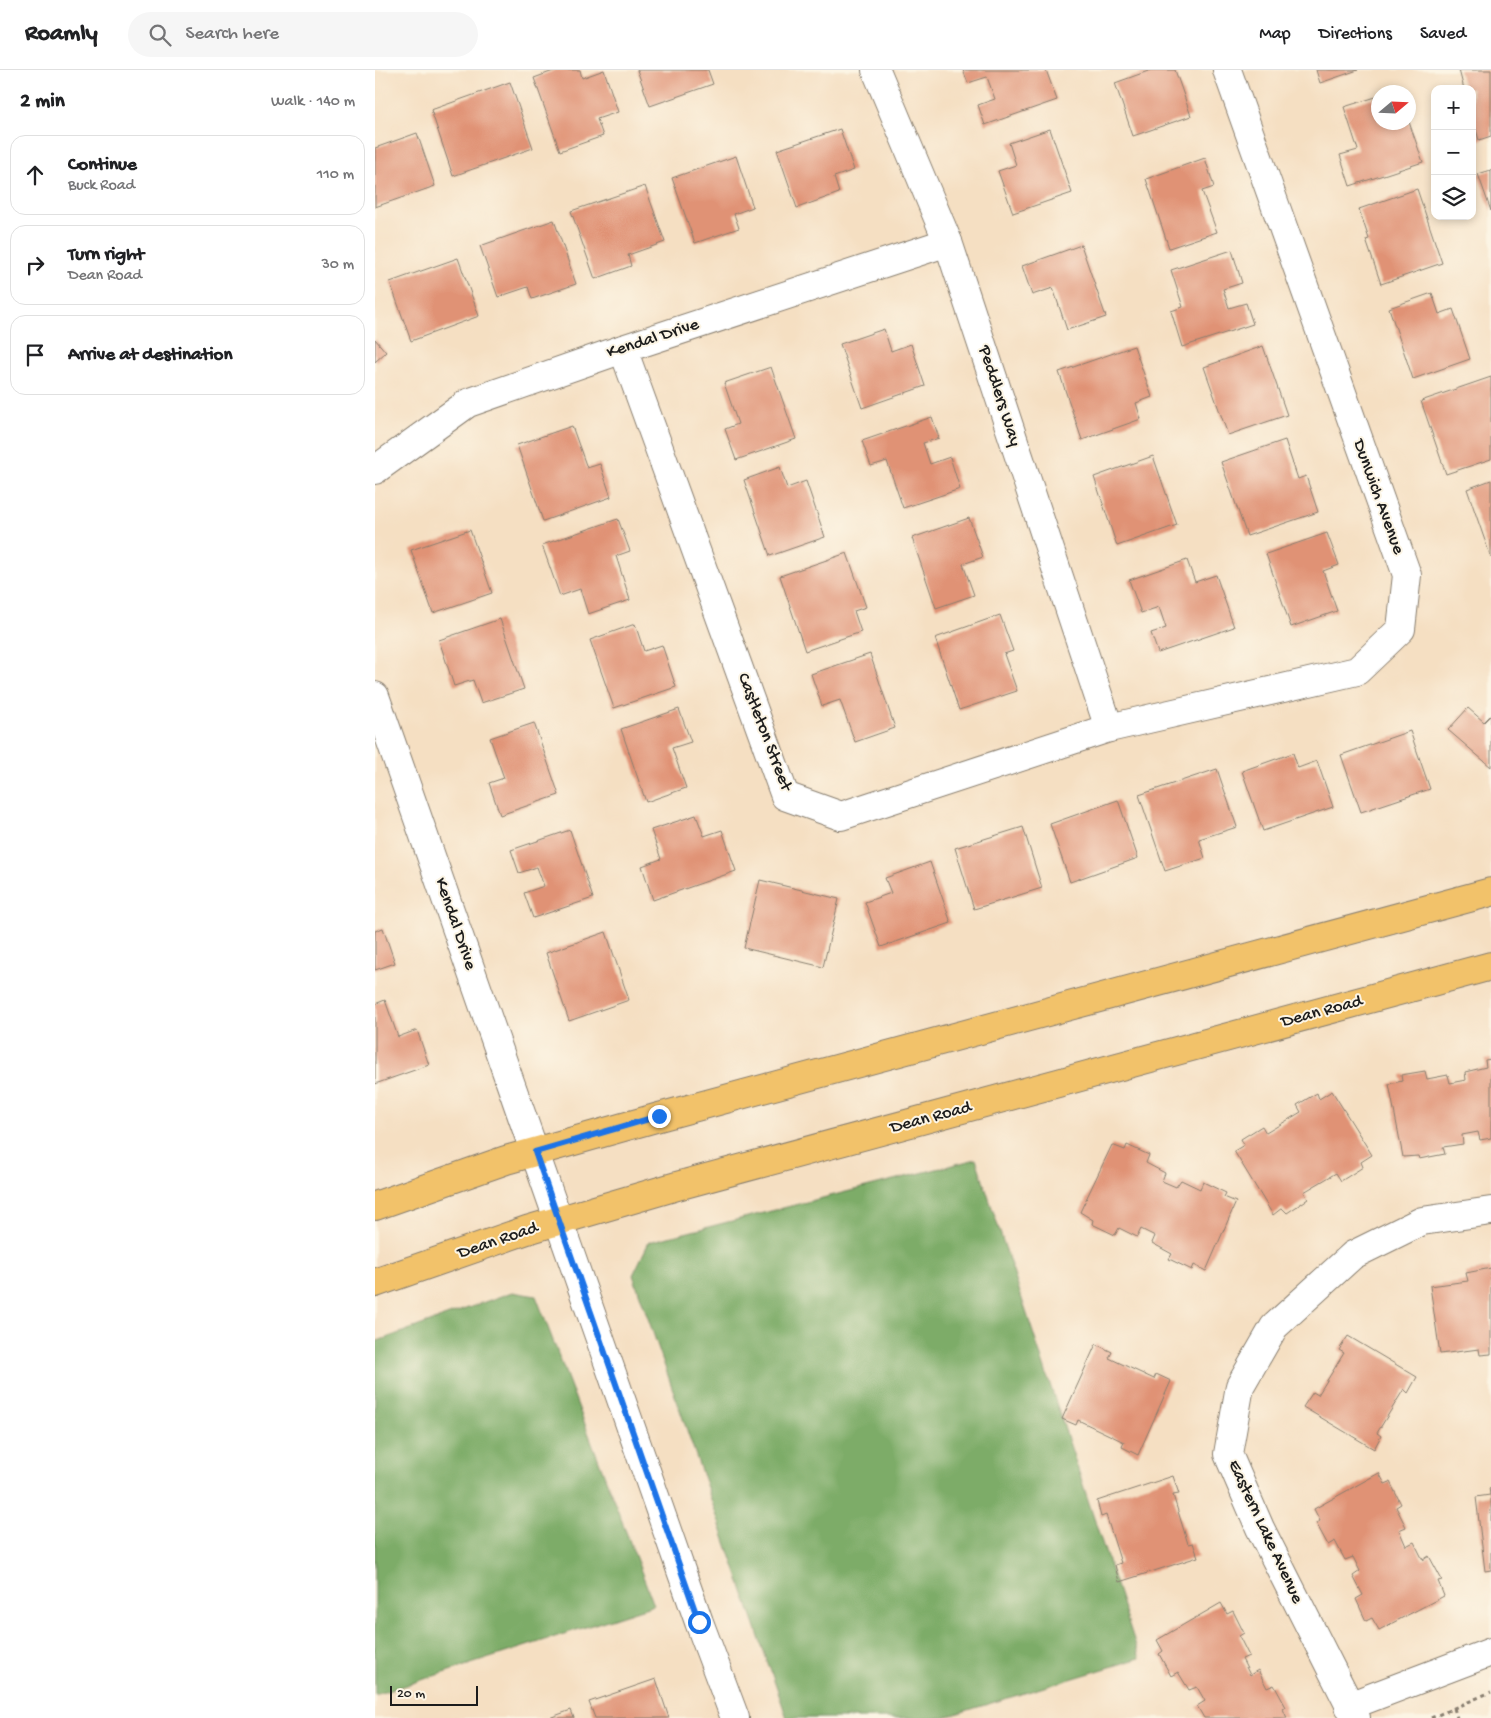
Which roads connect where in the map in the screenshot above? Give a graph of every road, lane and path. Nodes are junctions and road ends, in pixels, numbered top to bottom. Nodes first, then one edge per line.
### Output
1 (876, 70) edge
2 (1227, 70) edge
3 (948, 242) junction
4 (623, 349) junction
5 (375, 470) edge
6 (375, 696) edge
7 (1109, 728) junction
8 (1491, 892) edge
9 (1491, 966) edge
10 (535, 1152) junction
11 (375, 1206) edge
12 (1491, 1211) edge
13 (559, 1220) junction
14 (375, 1283) edge
15 (1491, 1652) edge
16 (1491, 1692) edge
17 (1453, 1708) junction
18 (1352, 1712) edge
19 (735, 1718) edge
20 (1431, 1718) edge
21 (1457, 1718) edge

1 - 3 street, Peddlers Way
2 - 7 street, Dunwich Avenue
3 - 4 street, Kendal Drive
3 - 7 street, Peddlers Way
4 - 5 street, Kendal Drive
4 - 7 street, Castleton Street
6 - 10 street, Kendal Drive
8 - 10 main road
9 - 13 main road, Dean Road
10 - 11 main road
10 - 13 street, Kendal Drive
12 - 18 street, Eastern Lake Avenue
13 - 14 main road, Dean Road
13 - 19 street, Kendal Drive
15 - 18 street
16 - 17 path
17 - 20 path
17 - 21 path

